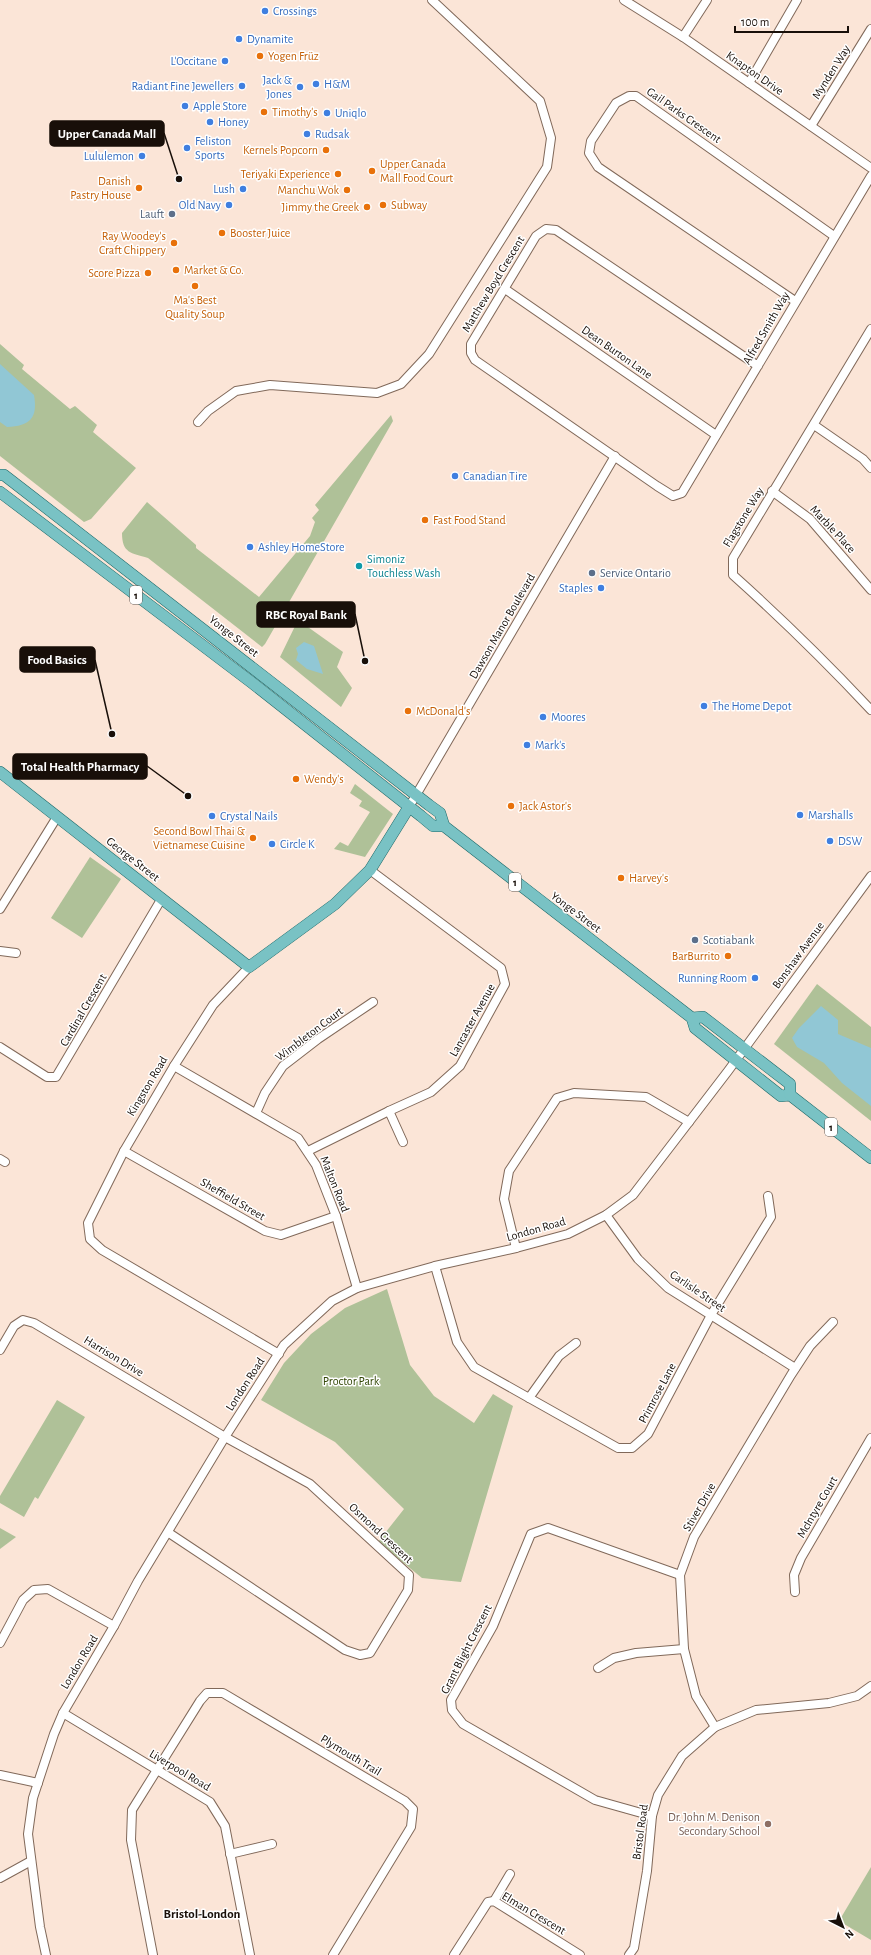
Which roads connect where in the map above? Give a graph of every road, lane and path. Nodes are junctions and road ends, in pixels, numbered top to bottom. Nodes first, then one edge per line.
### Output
1 (432, 0) edge
2 (624, 0) edge
3 (707, 0) edge
4 (797, 0) edge
5 (871, 29) edge
6 (683, 37) junction
7 (749, 83) junction
8 (811, 126) junction
9 (871, 168) edge
10 (871, 176) edge
11 (834, 236) junction
12 (505, 289) junction
13 (795, 301) junction
14 (871, 329) edge
15 (758, 366) junction
16 (198, 422) dead end
17 (814, 425) junction
18 (716, 435) junction
19 (615, 456) junction
20 (871, 468) edge
21 (0, 474) edge
22 (772, 491) junction
23 (0, 492) edge
24 (682, 493) joint
25 (871, 590) edge
26 (871, 710) edge
27 (0, 772) edge
28 (416, 795) junction
29 (408, 807) junction
30 (57, 817) junction
31 (444, 826) junction
32 (370, 870) junction
33 (871, 876) edge
34 (162, 898) junction
35 (0, 909) edge
36 (0, 951) edge
37 (16, 953) dead end
38 (249, 967) junction
39 (373, 1002) dead end
40 (692, 1018) junction
41 (0, 1047) edge
42 (744, 1049) junction
43 (735, 1061) junction
44 (174, 1066) junction
45 (790, 1095) junction
46 (389, 1111) junction
47 (256, 1113) junction
48 (689, 1122) junction
49 (403, 1142) dead end
50 (124, 1151) junction
51 (308, 1151) junction
52 (871, 1158) edge
53 (768, 1196) dead end
54 (606, 1215) junction
55 (336, 1216) junction
56 (516, 1248) junction
57 (435, 1266) junction
58 (357, 1288) junction
59 (711, 1315) junction
60 (833, 1322) dead end
61 (576, 1343) dead end
62 (0, 1350) edge
63 (279, 1354) junction
64 (796, 1368) junction
65 (529, 1398) junction
66 (225, 1437) junction
67 (871, 1438) edge
68 (168, 1533) junction
69 (680, 1575) junction
70 (795, 1592) dead end
71 (114, 1626) junction
72 (0, 1643) edge
73 (684, 1650) junction
74 (598, 1668) dead end
75 (871, 1686) edge
76 (63, 1713) junction
77 (714, 1728) junction
78 (157, 1771) junction
79 (0, 1775) edge
80 (38, 1784) junction
81 (652, 1816) junction
82 (272, 1844) dead end
83 (230, 1854) junction
84 (31, 1861) junction
85 (510, 1874) dead end
86 (0, 1878) edge
87 (494, 1901) junction
88 (46, 1955) edge
89 (152, 1955) edge
90 (250, 1955) edge
91 (333, 1955) edge
92 (454, 1955) edge
93 (580, 1955) edge
94 (629, 1955) edge

1 - 16 street
2 - 6 street, Knapton Drive
3 - 6 street
4 - 7 street
5 - 8 street, Mynden Way
6 - 7 street, Knapton Drive
7 - 8 street, Knapton Drive
8 - 9 street, Knapton Drive
10 - 11 street, Alfred Smith Way
11 - 13 street, Alfred Smith Way
11 - 13 street, Gail Parks Crescent
12 - 15 street, Matthew Boyd Crescent
12 - 18 street, Dean Burton Lane
12 - 19 street, Matthew Boyd Crescent
13 - 15 street, Alfred Smith Way
14 - 17 street, Flagstone Way
15 - 18 street, Alfred Smith Way
17 - 20 street
17 - 22 street, Flagstone Way
18 - 24 street, Alfred Smith Way
19 - 24 street, Matthew Boyd Crescent
19 - 28 street, Dawson Manor Boulevard
21 - 28 main road, Yonge Street / 1
22 - 25 street, Marble Place
22 - 26 street, Flagstone Way
23 - 29 main road, Yonge Street / 1
27 - 30 main road, George Street
28 - 29 street, Dawson Manor Boulevard
28 - 31 main road, Yonge Street / 1
29 - 31 main road, Yonge Street / 1
29 - 32 main road, Kingston Road
30 - 34 main road, George Street
30 - 35 street
31 - 40 main road, Yonge Street / 1
32 - 38 main road, Kingston Road
32 - 46 street, Lancaster Avenue
33 - 42 street, Bonshaw Avenue
34 - 38 main road, George Street
34 - 41 street, Cardinal Crescent
36 - 37 street
38 - 44 street, Kingston Road
39 - 47 street, Wimbleton Court
40 - 42 main road, Yonge Street / 1
40 - 43 main road, Yonge Street / 1
42 - 43 street, London Road
42 - 45 main road, Yonge Street / 1
43 - 45 main road, Yonge Street / 1
43 - 48 street, London Road
44 - 47 street, Malton Road
44 - 50 street, Kingston Road
45 - 52 main road, Yonge Street / 1
46 - 49 street
46 - 51 street, Lancaster Avenue
47 - 51 street, Malton Road
48 - 54 street, London Road
48 - 56 street
50 - 55 street, Sheffield Street
50 - 63 street, Kingston Road
51 - 55 street, Malton Road
53 - 59 street, Primrose Lane
54 - 56 street, London Road
54 - 59 street, Carlisle Street
55 - 58 street, Malton Road
56 - 57 street, London Road
57 - 58 street, London Road
57 - 65 street, Primrose Lane
58 - 63 street, London Road
59 - 64 street, Carlisle Street
59 - 65 street, Primrose Lane
60 - 64 street, Stiver Drive
61 - 65 street
62 - 66 street, Harrison Drive
63 - 66 street, London Road
64 - 69 street, Stiver Drive
66 - 68 street, London Road
66 - 68 street, Osmond Crescent
67 - 70 street, McIntyre Court
68 - 71 street, London Road
69 - 73 street, Stiver Drive
69 - 81 street, Grant Blight Crescent
71 - 72 street
71 - 76 street, London Road
73 - 74 street
73 - 77 street, Stiver Drive
75 - 77 street, Bristol Road
76 - 78 street, Liverpool Road
76 - 80 street, London Road
77 - 81 street, Bristol Road
78 - 83 street, Liverpool Road
78 - 89 street, Plymouth Trail
78 - 91 street, Plymouth Trail
79 - 80 street
80 - 84 street, London Road
81 - 94 street, Bristol Road
82 - 83 street
83 - 90 street, Liverpool Road
84 - 86 street
84 - 88 street, London Road
85 - 87 street
87 - 92 street, Elman Crescent
87 - 93 street, Elman Crescent

